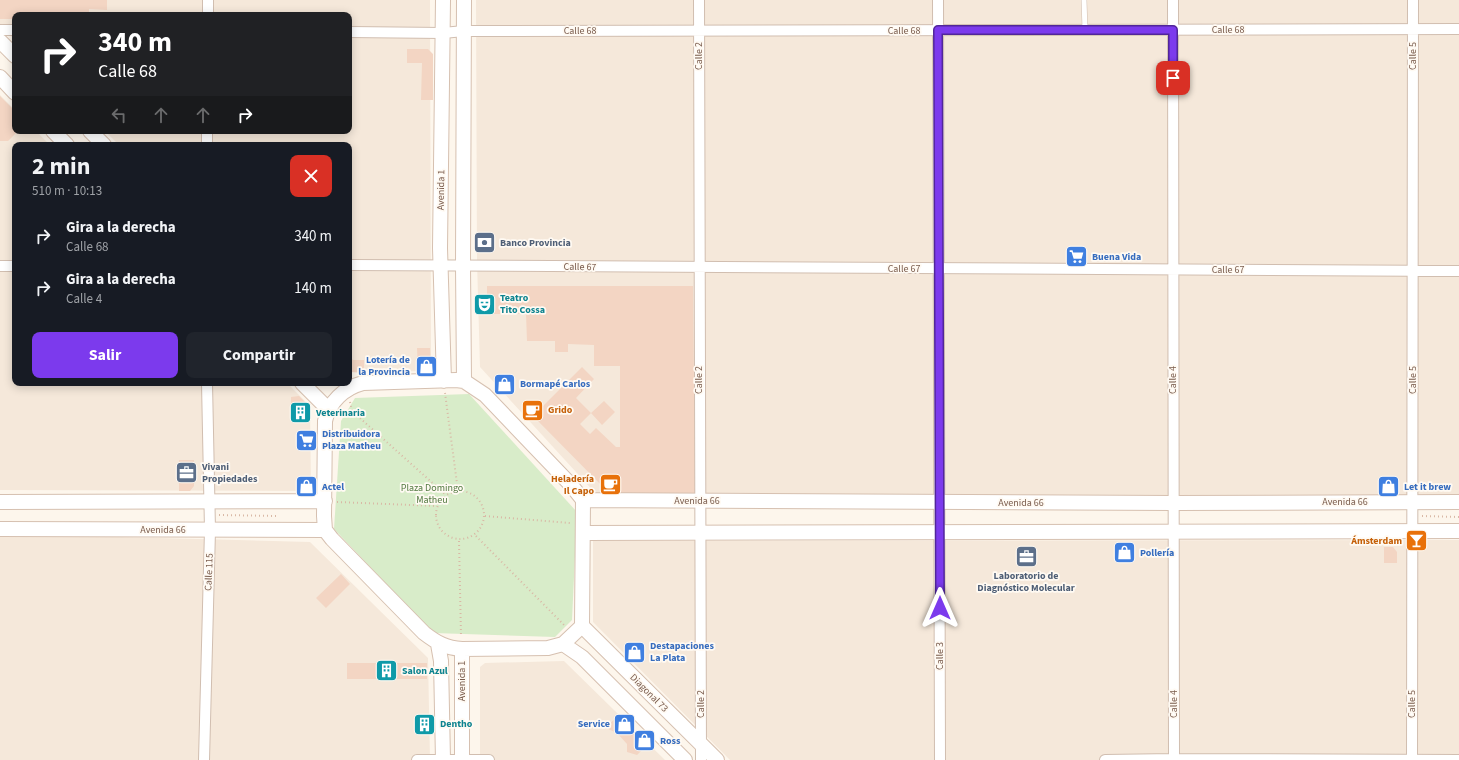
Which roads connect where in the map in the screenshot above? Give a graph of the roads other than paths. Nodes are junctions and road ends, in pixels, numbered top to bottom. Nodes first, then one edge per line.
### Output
1 (208, 0) edge
2 (443, 0) edge
3 (464, 0) edge
4 (699, 0) edge
5 (938, 0) edge
6 (1084, 0) edge
7 (1173, 0) edge
8 (1414, 0) edge
9 (208, 12) edge
10 (1413, 28) junction
11 (1459, 29) edge
12 (0, 30) edge
13 (12, 30) edge
14 (938, 30) junction
15 (1084, 30) junction
16 (1173, 30) junction
17 (464, 31) junction
18 (699, 31) junction
19 (352, 32) edge
20 (443, 33) junction
21 (0, 41) edge
22 (12, 53) edge
23 (0, 77) edge
24 (12, 89) edge
25 (56, 134) edge
26 (93, 134) edge
27 (64, 142) edge
28 (101, 142) edge
29 (352, 265) edge
30 (440, 265) junction
31 (0, 266) edge
32 (12, 266) edge
33 (463, 266) junction
34 (699, 268) junction
35 (940, 269) junction
36 (1173, 270) junction
37 (1413, 270) junction
38 (1459, 270) edge
39 (444, 381) junction
40 (464, 381) junction
41 (207, 386) edge
42 (305, 386) edge
43 (343, 386) edge
44 (328, 409) junction
45 (582, 500) junction
46 (209, 501) junction
47 (325, 501) junction
48 (699, 501) junction
49 (0, 502) edge
50 (940, 502) junction
51 (1412, 502) junction
52 (1459, 502) edge
53 (1173, 504) junction
54 (0, 529) edge
55 (210, 530) junction
56 (325, 530) junction
57 (1173, 531) junction
58 (1412, 531) junction
59 (1459, 531) edge
60 (699, 532) junction
61 (940, 532) junction
62 (584, 533) junction
63 (578, 630) junction
64 (438, 644) junction
65 (563, 644) junction
66 (462, 649) junction
67 (701, 744) junction
68 (1174, 759) edge
69 (204, 760) edge
70 (417, 760) edge
71 (443, 760) edge
72 (462, 760) edge
73 (489, 760) edge
74 (685, 760) edge
75 (701, 760) edge
76 (717, 760) edge
77 (940, 760) edge
78 (1105, 760) edge
79 (1412, 760) edge
80 (1459, 760) edge

1 - 9 street
2 - 20 main road, Avenida 1
3 - 17 main road
4 - 18 street, Calle 2
5 - 14 street, Calle 3
6 - 15 lane
7 - 16 street, Calle 4
8 - 10 street, Calle 5
10 - 11 street, Calle 68
10 - 16 street, Calle 68
10 - 37 street, Calle 5
12 - 13 street
14 - 15 street, Calle 68
14 - 18 street, Calle 68
14 - 35 street, Calle 3
15 - 16 street, Calle 68
16 - 36 street, Calle 4
17 - 18 street, Calle 68
17 - 20 street, Calle 68
17 - 33 main road
18 - 34 street, Calle 2
19 - 20 street, Calle 68
20 - 30 main road, Avenida 1
21 - 22 main road
23 - 24 main road
25 - 27 main road
26 - 28 main road
29 - 30 street, Calle 67
30 - 33 street, Calle 67
30 - 39 main road, Avenida 1
31 - 32 street
33 - 34 street, Calle 67
33 - 40 main road
34 - 35 street, Calle 67
34 - 48 street, Calle 2
35 - 36 street, Calle 67
35 - 50 street, Calle 3
36 - 37 street, Calle 67
36 - 53 street, Calle 4
37 - 38 street, Calle 67
37 - 51 street, Calle 5
39 - 40 main road
39 - 43 main road
40 - 45 main road
41 - 46 street, Calle 115
42 - 44 main road
43 - 44 main road
44 - 47 main road
45 - 48 main road, Avenida 66
45 - 62 main road
46 - 47 main road
46 - 49 main road
46 - 55 street, Calle 115
47 - 56 main road
48 - 50 main road, Avenida 66
48 - 60 street, Calle 2
50 - 53 main road, Avenida 66
50 - 61 street, Calle 3
51 - 52 main road, Avenida 66
51 - 53 main road, Avenida 66
51 - 58 street, Calle 5
53 - 57 street, Calle 4
54 - 55 main road, Avenida 66
55 - 56 main road, Avenida 66
55 - 69 street, Calle 115
56 - 64 main road
57 - 58 main road
57 - 61 main road
57 - 68 street, Calle 4
58 - 59 main road
58 - 79 street, Calle 5
60 - 61 main road
60 - 62 main road
60 - 67 street, Calle 2
61 - 77 street, Calle 3
62 - 63 main road
63 - 65 main road
63 - 67 main road, Diagonal 73
64 - 66 main road
64 - 71 main road, Avenida 1
65 - 66 main road
65 - 74 main road
66 - 72 main road, Avenida 1
67 - 75 street, Calle 2
67 - 76 main road, Diagonal 73
68 - 78 street
68 - 79 street
70 - 71 street
71 - 72 street
72 - 73 street
79 - 80 street

